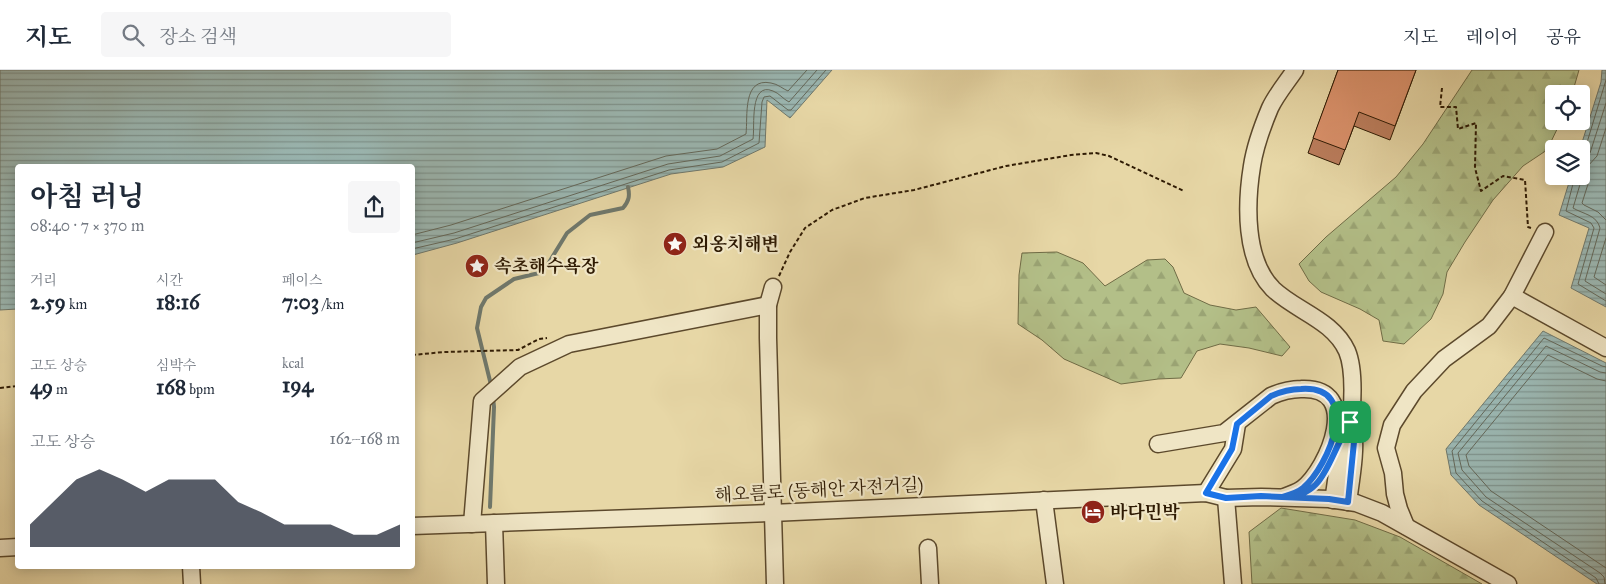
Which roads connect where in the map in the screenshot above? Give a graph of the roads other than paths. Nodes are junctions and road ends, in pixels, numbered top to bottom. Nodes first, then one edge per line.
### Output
1 (1295, 70) edge
2 (1545, 232) road end
3 (773, 287) road end
4 (1512, 296) junction
5 (768, 305) junction
6 (1606, 348) edge
7 (1350, 422) junction
8 (1237, 424) junction
9 (1158, 444) dead end
10 (1206, 493) junction
11 (1288, 497) junction
12 (1226, 498) junction
13 (1044, 500) junction
14 (1341, 501) junction
15 (772, 513) junction
16 (494, 523) junction
17 (472, 524) junction
18 (415, 526) edge
19 (1406, 526) junction
20 (15, 547) edge
21 (0, 548) edge
22 (928, 548) dead end
23 (191, 569) edge
24 (192, 584) edge
25 (496, 584) edge
26 (774, 584) edge
27 (930, 584) edge
28 (1054, 584) edge
29 (1233, 584) edge
30 (1508, 584) edge

1 - 7 street
2 - 4 street
3 - 5 street
4 - 6 street
4 - 19 street
5 - 15 street
5 - 17 street
7 - 11 street
7 - 14 street
8 - 9 street
8 - 10 street
8 - 11 street
10 - 12 street, 해오름로 (동해안 자전거길)
10 - 13 street, 해오름로 (동해안 자전거길)
11 - 12 street, 해오름로 (동해안 자전거길)
11 - 14 street, 해오름로 (동해안 자전거길)
12 - 29 street
13 - 15 street, 해오름로 (동해안 자전거길)
13 - 28 street
14 - 19 street, 해오름로 (동해안 자전거길)
15 - 16 street, 해오름로 (동해안 자전거길)
15 - 26 street
16 - 17 street, 해오름로 (동해안 자전거길)
16 - 25 street
17 - 18 street, 해오름로 (동해안 자전거길)
19 - 30 street, 해오름로 (동해안 자전거길)
20 - 21 street
22 - 27 street
23 - 24 street

